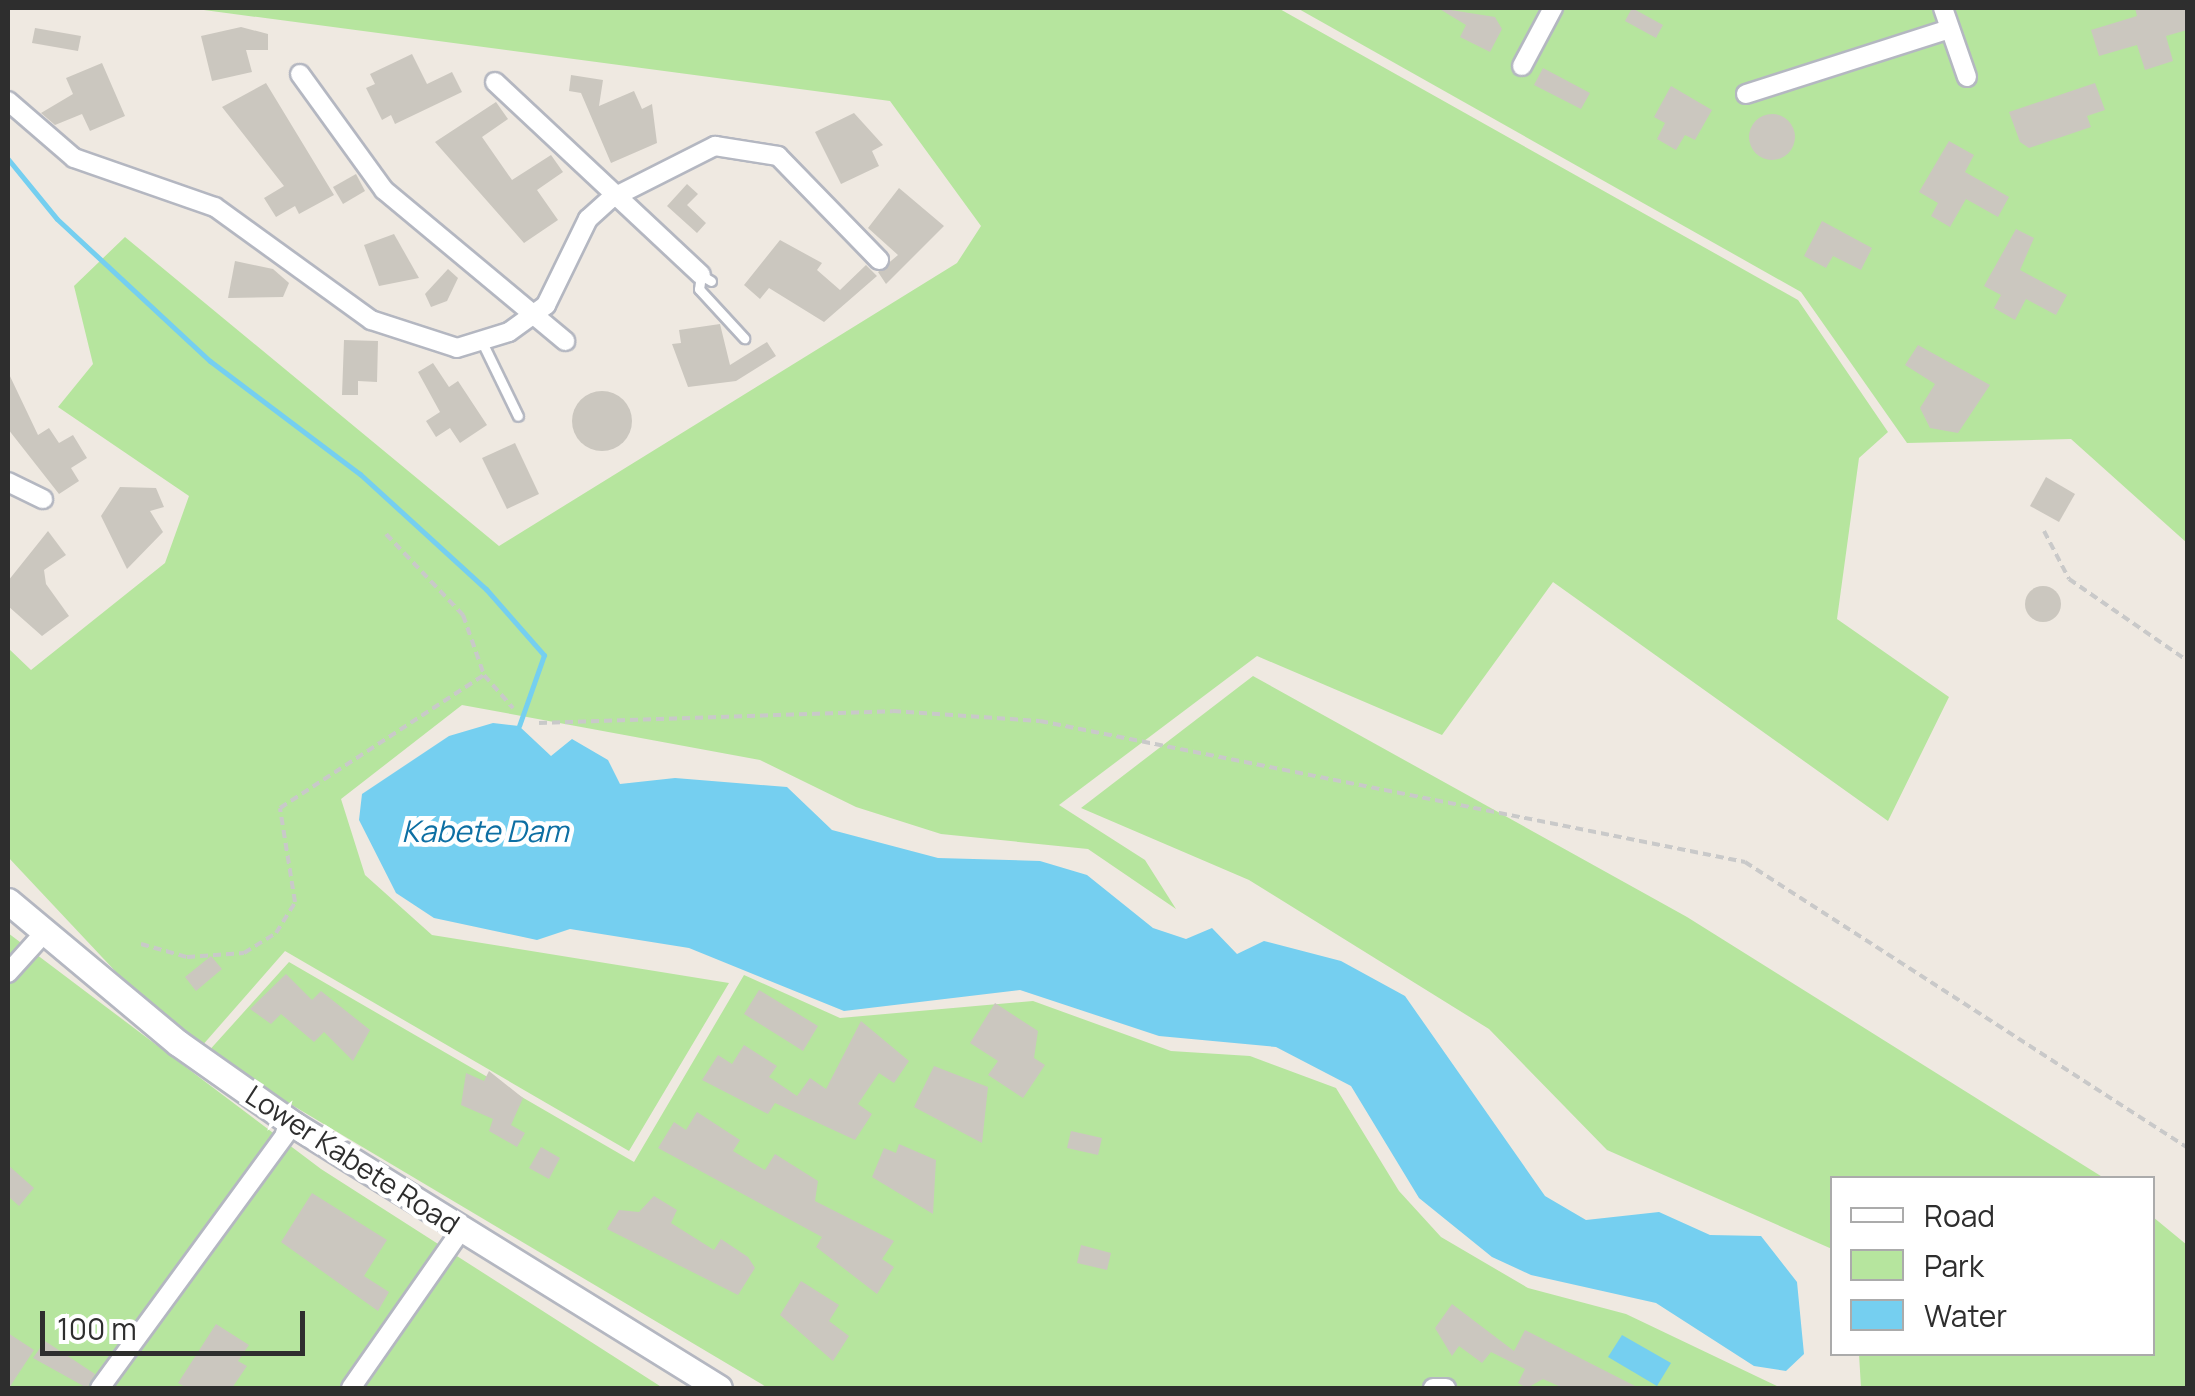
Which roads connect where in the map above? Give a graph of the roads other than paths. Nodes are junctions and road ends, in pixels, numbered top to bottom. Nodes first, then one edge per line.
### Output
1 (1553, 8) edge
2 (1944, 8) edge
3 (1950, 29) junction
4 (1522, 66) dead end
5 (300, 74) dead end
6 (1967, 77) dead end
7 (495, 82) dead end
8 (1746, 94) dead end
9 (8, 101) edge
10 (610, 199) junction
11 (879, 260) dead end
12 (706, 278) joint
13 (527, 317) junction
14 (744, 338) dead end
15 (481, 341) junction
16 (565, 341) dead end
17 (518, 416) dead end
18 (8, 482) edge
19 (43, 500) dead end
20 (8, 901) edge
21 (44, 933) junction
22 (8, 973) edge
23 (292, 1124) junction
24 (462, 1230) junction
25 (100, 1388) edge
26 (351, 1388) edge
27 (718, 1388) edge
28 (1434, 1388) edge
29 (1446, 1388) edge

1 - 4 street
2 - 3 street
3 - 6 street
3 - 8 street
5 - 13 street
7 - 10 street
9 - 15 street
10 - 11 street
10 - 12 street
10 - 13 street
12 - 14 lane
13 - 15 street
13 - 16 street
15 - 17 lane
18 - 19 street
20 - 21 main road, Lower Kabete Road
21 - 22 street
21 - 23 main road, Lower Kabete Road
23 - 24 main road, Lower Kabete Road
23 - 25 street
24 - 26 street
24 - 27 main road, Lower Kabete Road
28 - 29 street

